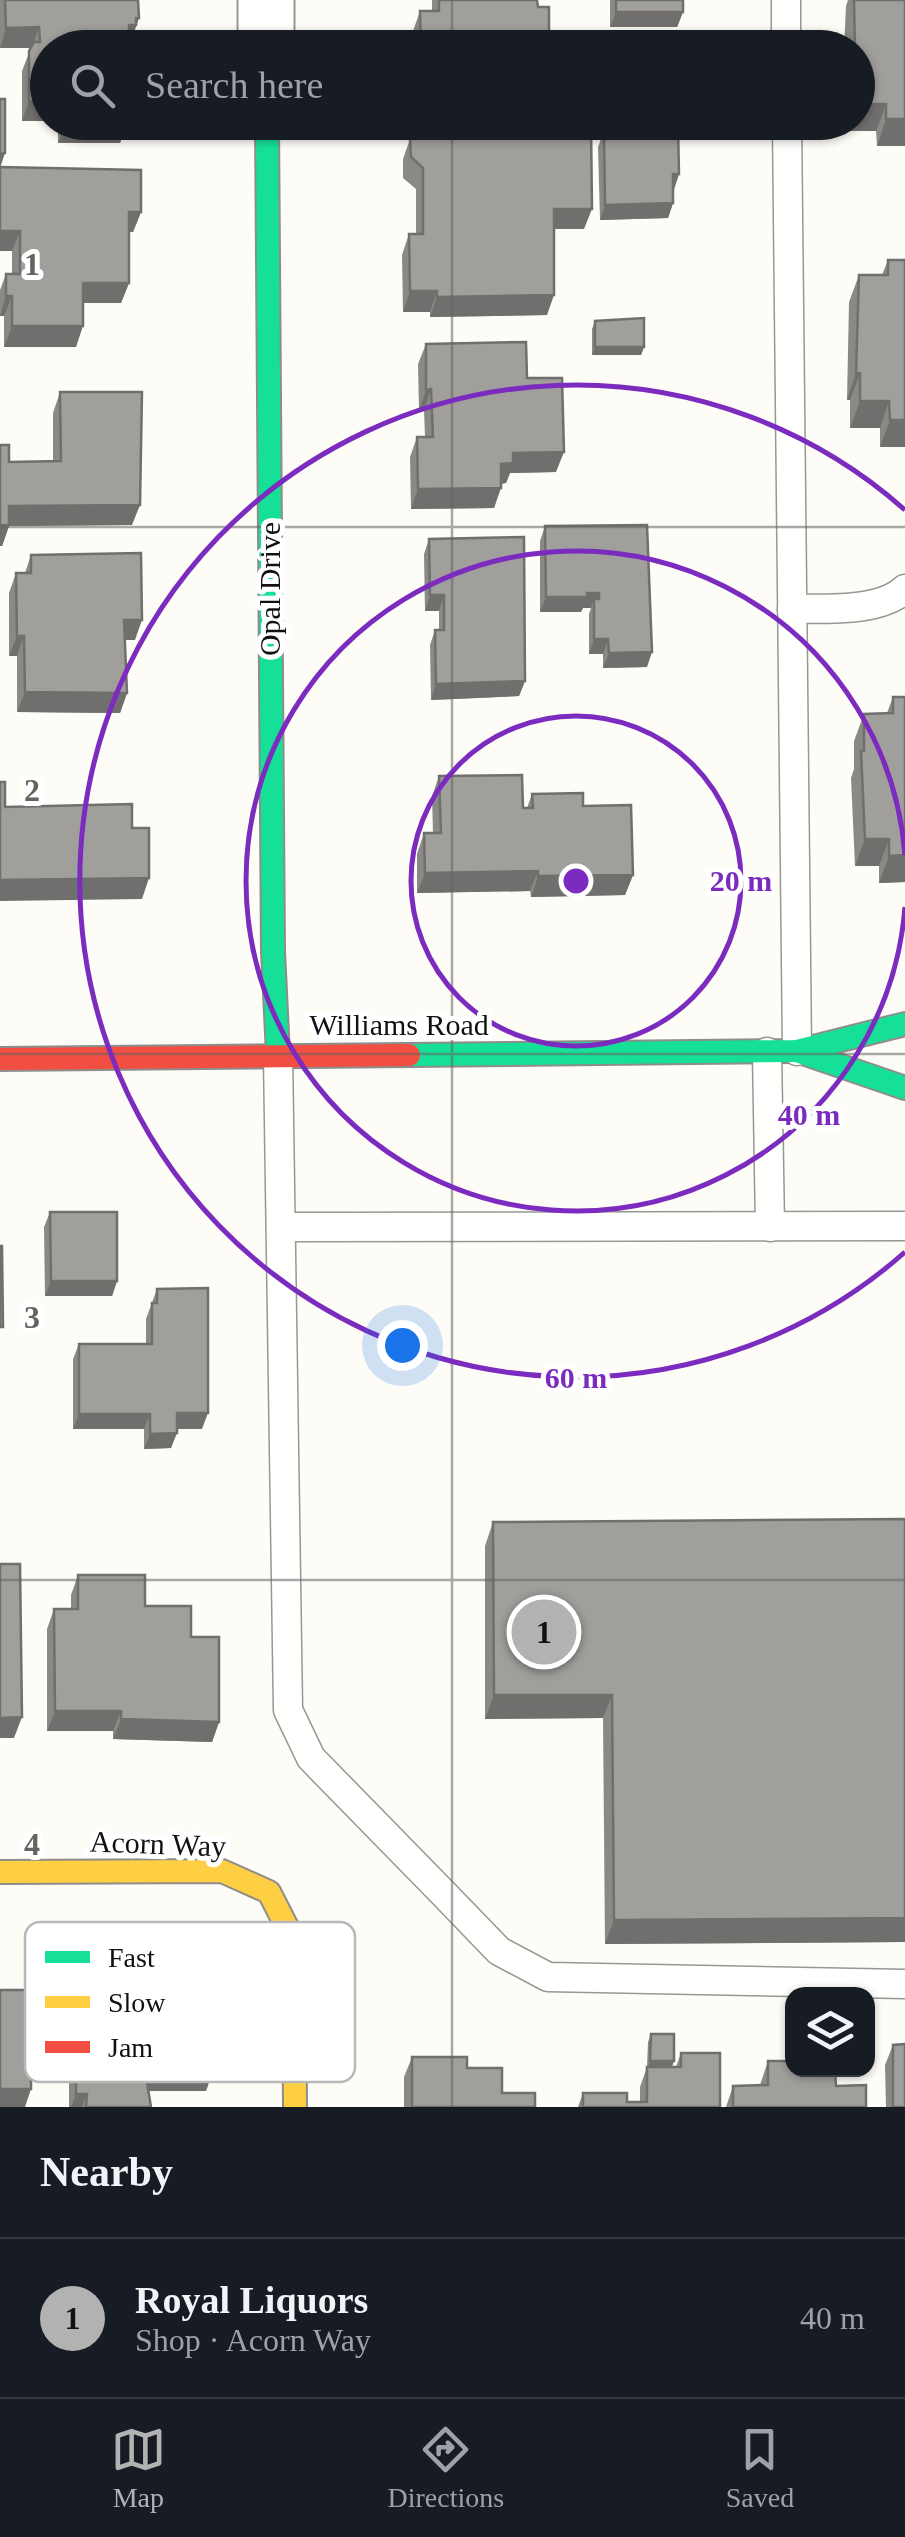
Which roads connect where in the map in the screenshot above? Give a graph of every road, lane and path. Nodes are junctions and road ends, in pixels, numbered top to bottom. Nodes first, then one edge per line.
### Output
1 (266, 0) edge
2 (786, 0) edge
3 (266, 30) edge
4 (786, 30) edge
5 (266, 140) edge
6 (787, 140) edge
7 (905, 589) edge
8 (792, 609) junction
9 (905, 1024) edge
10 (798, 1051) junction
11 (767, 1052) junction
12 (278, 1055) junction
13 (0, 1059) edge
14 (905, 1088) edge
15 (905, 1226) edge
16 (281, 1227) junction
17 (770, 1227) junction
18 (0, 1872) edge
19 (284, 1922) edge
20 (905, 1984) edge
21 (295, 2082) edge
22 (295, 2107) edge

1 - 3 street
2 - 4 lane
5 - 12 street, Opal Drive
6 - 8 lane
7 - 8 lane
8 - 10 lane
9 - 10 street, Williams Road
10 - 11 street, Williams Road
10 - 14 street, Williams Road
11 - 12 street, Williams Road
11 - 17 lane
12 - 13 street, Williams Road
12 - 16 lane
15 - 17 lane
16 - 17 lane
16 - 20 lane
18 - 19 street, Acorn Way
21 - 22 street, Acorn Way

